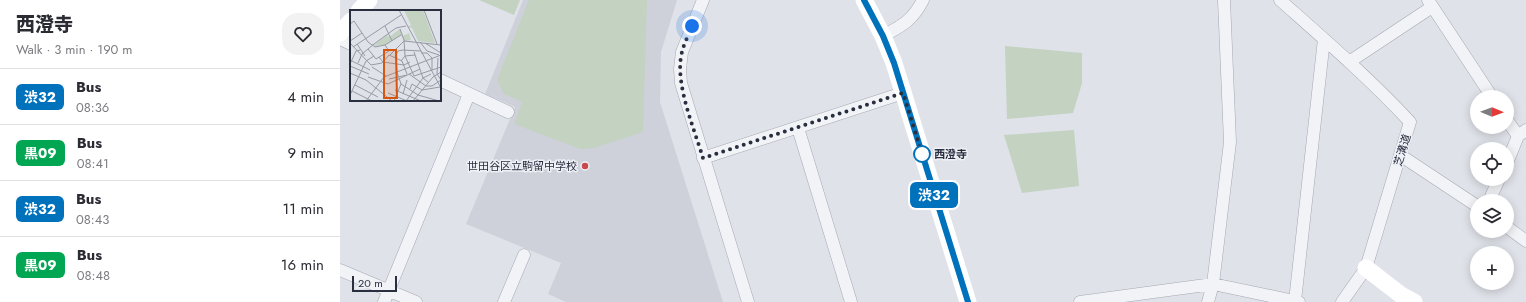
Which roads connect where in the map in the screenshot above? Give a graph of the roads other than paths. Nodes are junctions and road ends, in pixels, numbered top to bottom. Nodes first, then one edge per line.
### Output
1 (369, 0) edge
2 (703, 0) edge
3 (864, 0) edge
4 (923, 0) edge
5 (1224, 0) edge
6 (1280, 0) edge
7 (1430, 3) edge
8 (360, 10) edge
9 (350, 21) edge
10 (340, 33) edge
11 (883, 36) junction
12 (340, 39) edge
13 (1324, 39) junction
14 (350, 44) edge
15 (1349, 62) junction
16 (441, 80) edge
17 (1487, 90) edge
18 (903, 93) junction
19 (469, 94) junction
20 (508, 112) dead end
21 (1514, 126) edge
22 (798, 128) junction
23 (1522, 133) edge
24 (1514, 149) edge
25 (1400, 155) junction
26 (703, 158) junction
27 (1470, 201) edge
28 (1514, 232) edge
29 (1526, 241) edge
30 (524, 255) dead end
31 (1366, 268) junction
32 (340, 270) edge
33 (1213, 284) junction
34 (387, 296) edge
35 (416, 302) edge
36 (504, 302) edge
37 (748, 302) edge
38 (851, 302) edge
39 (968, 302) edge
40 (1080, 302) edge
41 (1208, 302) edge
42 (1297, 302) edge
43 (1342, 302) edge
44 (1414, 302) edge

1 - 8 street
2 - 26 street
3 - 11 street
4 - 11 street
5 - 33 street
6 - 13 street, 芝溝道
7 - 15 street
7 - 17 street
9 - 10 street
11 - 18 street
12 - 14 street
13 - 15 street, 芝溝道
13 - 42 street
15 - 25 street, 芝溝道
16 - 19 street
18 - 22 street
18 - 39 street
19 - 20 street
19 - 34 street
21 - 23 street
22 - 26 street
22 - 38 street
23 - 24 street
25 - 27 street
25 - 31 street, 芝溝道
26 - 37 street
28 - 29 street
30 - 36 street
31 - 43 street, 芝溝道
31 - 44 street
32 - 34 street
33 - 40 street
33 - 41 street
33 - 42 street
34 - 35 street

